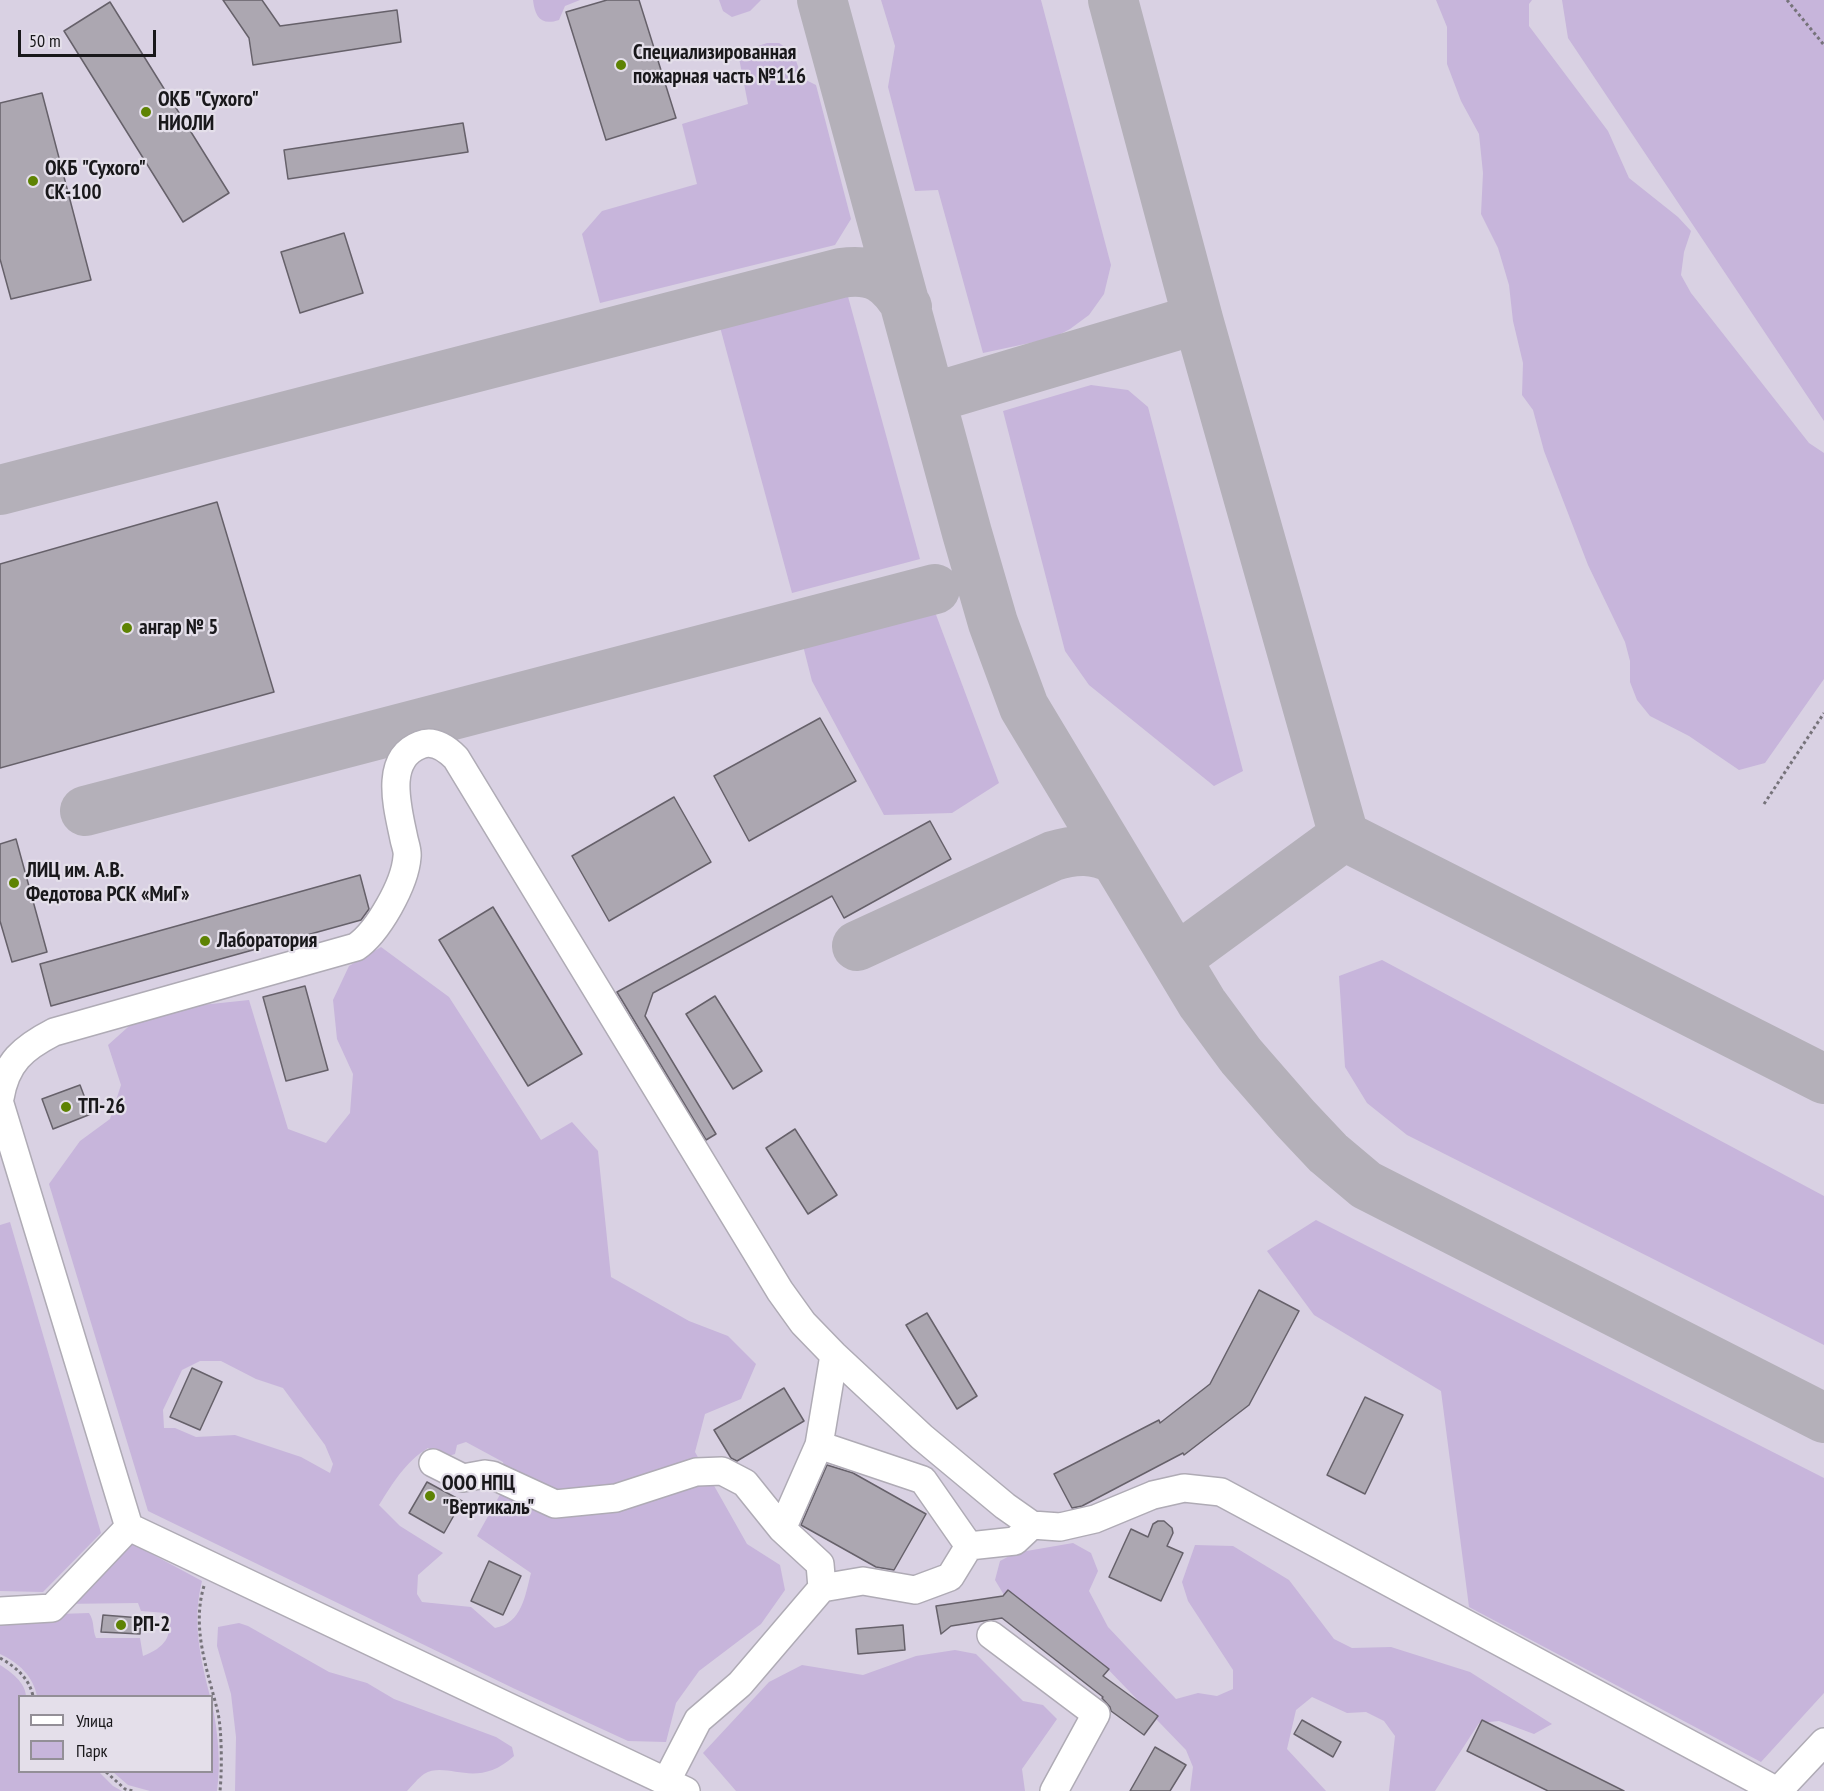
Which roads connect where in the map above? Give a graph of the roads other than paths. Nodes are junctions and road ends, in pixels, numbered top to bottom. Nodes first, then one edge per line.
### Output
1 (0, 1107) edge
2 (834, 1355) junction
3 (819, 1445) junction
4 (944, 1457) junction
5 (433, 1463) dead end
6 (923, 1480) junction
7 (1032, 1525) junction
8 (129, 1527) junction
9 (782, 1529) junction
10 (969, 1546) junction
11 (822, 1588) junction
12 (0, 1611) edge
13 (991, 1635) dead end
14 (1824, 1742) edge
15 (676, 1786) edge
16 (1054, 1791) edge
17 (1778, 1791) edge

1 - 2 lane
1 - 8 lane
2 - 3 lane
2 - 4 lane
3 - 6 lane
3 - 9 lane
4 - 6 lane
4 - 7 lane
5 - 9 lane
6 - 10 lane
7 - 10 lane
7 - 17 lane
8 - 12 lane
8 - 15 lane
9 - 11 lane
10 - 11 lane
11 - 15 lane
13 - 16 lane
14 - 17 lane

